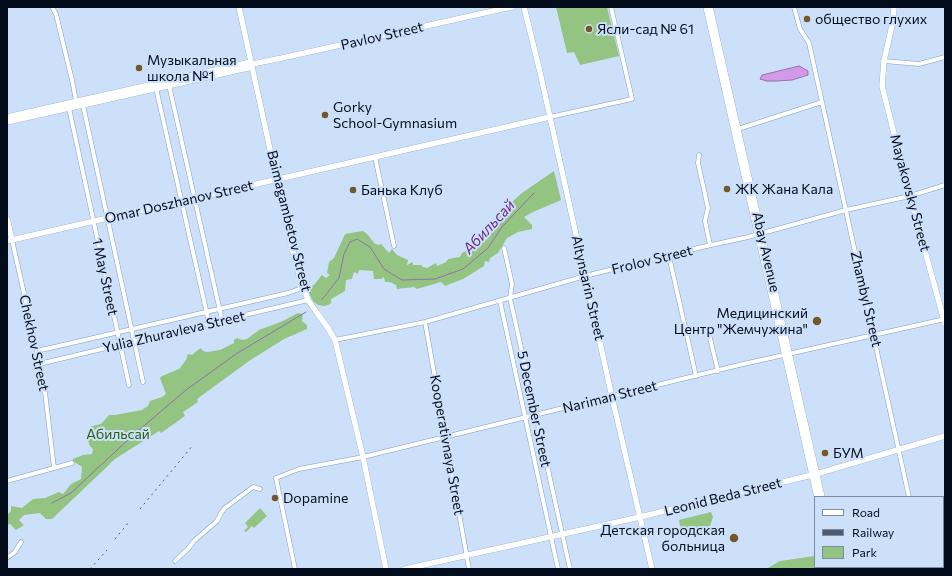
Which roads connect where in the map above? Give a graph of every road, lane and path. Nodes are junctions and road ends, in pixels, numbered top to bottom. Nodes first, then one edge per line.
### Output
1 (52, 7) edge
2 (239, 7) edge
3 (511, 7) edge
4 (524, 7) edge
5 (611, 7) edge
6 (706, 7) edge
7 (710, 7) edge
8 (794, 7) edge
9 (894, 7) edge
10 (945, 56) edge
11 (884, 61) junction
12 (252, 64) junction
13 (169, 86) junction
14 (156, 88) junction
15 (76, 101) junction
16 (822, 102) junction
17 (82, 105) junction
18 (69, 108) junction
19 (7, 117) edge
20 (550, 117) junction
21 (7, 122) edge
22 (738, 129) junction
23 (699, 156) dead end
24 (375, 157) junction
25 (277, 180) junction
26 (945, 185) edge
27 (910, 196) junction
28 (194, 198) junction
29 (181, 201) junction
30 (846, 210) junction
31 (107, 218) junction
32 (7, 219) edge
33 (93, 221) junction
34 (760, 234) junction
35 (9, 240) edge
36 (710, 245) junction
37 (394, 246) dead end
38 (504, 248) dead end
39 (669, 256) junction
40 (585, 276) junction
41 (304, 288) junction
42 (510, 298) junction
43 (308, 300) junction
44 (500, 300) junction
45 (219, 309) junction
46 (207, 312) junction
47 (222, 320) junction
48 (945, 320) edge
49 (425, 322) junction
50 (209, 323) junction
51 (131, 329) junction
52 (708, 330) dead end
53 (117, 332) junction
54 (874, 335) junction
55 (335, 340) junction
56 (134, 341) junction
57 (120, 344) junction
58 (37, 351) junction
59 (787, 354) junction
60 (39, 364) junction
61 (718, 371) junction
62 (696, 376) junction
63 (143, 382) dead end
64 (129, 385) dead end
65 (612, 397) junction
66 (536, 415) junction
67 (526, 418) junction
68 (945, 436) edge
69 (447, 437) junction
70 (899, 450) junction
71 (363, 457) junction
72 (72, 463) dead end
73 (54, 468) junction
74 (814, 474) junction
75 (7, 481) edge
76 (260, 488) dead end
77 (817, 496) edge
78 (822, 496) edge
79 (909, 496) edge
80 (640, 517) junction
81 (562, 534) junction
82 (551, 536) junction
83 (21, 542) dead end
84 (466, 555) junction
85 (7, 558) edge
86 (175, 561) dead end
87 (295, 569) edge
88 (386, 569) edge
89 (405, 569) edge
90 (469, 569) edge
91 (558, 569) edge
92 (570, 569) edge
93 (652, 569) edge

1 - 15 street
2 - 12 street, Baimagambetov Street
3 - 12 street, Pavlov Street
4 - 20 street, Altynsarin Street
5 - 20 street, Omar Doszhanov Street
6 - 34 street, Abay Avenue
7 - 22 street, Abay Avenue
8 - 16 street, Zhambyl Street
9 - 11 street, Mayakovsky Street
10 - 11 street
11 - 27 street, Mayakovsky Street
12 - 13 street, Pavlov Street
12 - 15 street, Pavlov Street
12 - 25 street, Baimagambetov Street
13 - 14 street, Pavlov Street
13 - 28 street
14 - 17 street, Pavlov Street
14 - 29 street
15 - 17 street
15 - 18 street
15 - 19 street, Pavlov Street
16 - 22 street
16 - 30 street, Zhambyl Street
17 - 18 street, Pavlov Street
17 - 31 street, 1 May Street
18 - 21 street, Pavlov Street
18 - 33 street, 1 May Street
20 - 24 street, Omar Doszhanov Street
20 - 40 street, Altynsarin Street
22 - 34 street, Abay Avenue
23 - 36 street
24 - 25 street, Omar Doszhanov Street
24 - 37 street
25 - 28 street, Omar Doszhanov Street
25 - 41 street, Baimagambetov Street
26 - 27 street, Frolov Street
27 - 30 street, Frolov Street
27 - 48 street, Mayakovsky Street
28 - 29 street, Omar Doszhanov Street
28 - 45 street
29 - 31 street, Omar Doszhanov Street
29 - 46 street
30 - 34 street, Frolov Street
30 - 54 street, Zhambyl Street
31 - 33 street, Omar Doszhanov Street
31 - 51 street, 1 May Street
32 - 35 street, Chekhov Street
33 - 35 street, Omar Doszhanov Street
33 - 53 street, 1 May Street
34 - 36 street, Frolov Street
34 - 59 street, Abay Avenue
35 - 58 street, Chekhov Street
36 - 39 street, Frolov Street
38 - 42 street, 5 December Street
39 - 40 street, Frolov Street
39 - 62 street
40 - 42 street, Frolov Street
40 - 65 street, Altynsarin Street
41 - 43 street, Baimagambetov Street
41 - 45 street, Yulia Zhuravleva Street
42 - 44 street, Frolov Street
42 - 66 street, 5 December Street
43 - 47 street, Yulia Zhuravleva Street
43 - 55 street, Baimagambetov Street
44 - 49 street, Frolov Street
44 - 67 street, 5 December Street
45 - 46 street, Yulia Zhuravleva Street
45 - 47 street
46 - 50 street
46 - 51 street, Yulia Zhuravleva Street
47 - 50 street, Yulia Zhuravleva Street
48 - 54 street, Nariman Street
49 - 55 street, Frolov Street
49 - 69 street, Kooperativnaya Street
50 - 56 street, Yulia Zhuravleva Street
51 - 53 street, Yulia Zhuravleva Street
51 - 56 street, 1 May Street
52 - 61 street
53 - 57 street, 1 May Street
53 - 58 street, Yulia Zhuravleva Street
54 - 59 street, Nariman Street
54 - 70 street, Zhambyl Street
55 - 71 street, Baimagambetov Street
56 - 57 street, Yulia Zhuravleva Street
56 - 63 street, 1 May Street
57 - 60 street, Yulia Zhuravleva Street
57 - 64 street, 1 May Street
58 - 60 street, Chekhov Street
59 - 61 street, Nariman Street
59 - 74 street, Abay Avenue
60 - 73 street, Chekhov Street
61 - 62 street, Nariman Street
62 - 65 street, Nariman Street
65 - 66 street, Nariman Street
65 - 80 street, Altynsarin Street
66 - 67 street, Nariman Street
66 - 81 street, 5 December Street
67 - 69 street, Nariman Street
67 - 82 street, 5 December Street
68 - 70 street, Leonid Beda Street
69 - 71 street, Nariman Street
69 - 84 street, Kooperativnaya Street
70 - 74 street, Leonid Beda Street
70 - 79 street, Zhambyl Street
71 - 87 street, Nariman Street
71 - 88 street, Baimagambetov Street
72 - 73 street
73 - 75 street
74 - 77 street, Abay Avenue
74 - 78 street, Abay Avenue
74 - 80 street, Leonid Beda Street
76 - 86 street
80 - 81 street, Leonid Beda Street
80 - 93 street, Altynsarin Street
81 - 82 street, Leonid Beda Street
81 - 92 street, 5 December Street
82 - 84 street, Leonid Beda Street
82 - 91 street, 5 December Street
83 - 85 street
84 - 89 street, Leonid Beda Street
84 - 90 street, Kooperativnaya Street

